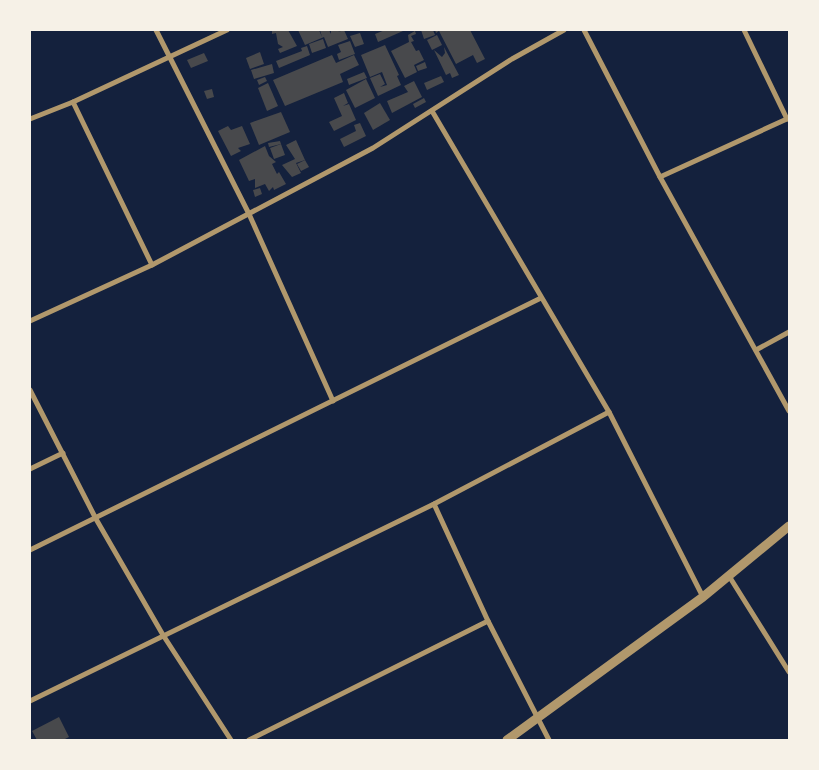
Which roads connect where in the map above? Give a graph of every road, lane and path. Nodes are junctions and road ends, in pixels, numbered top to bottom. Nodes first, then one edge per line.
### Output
1 (156, 30) edge
2 (227, 30) edge
3 (564, 30) edge
4 (584, 30) edge
5 (744, 30) edge
6 (169, 58) junction
7 (73, 102) junction
8 (432, 111) junction
9 (788, 118) edge
10 (30, 119) edge
11 (660, 177) junction
12 (249, 214) junction
13 (152, 265) junction
14 (541, 298) junction
15 (30, 321) edge
16 (789, 332) edge
17 (756, 350) junction
18 (30, 390) edge
19 (333, 401) junction
20 (789, 411) edge
21 (609, 412) junction
22 (63, 453) junction
23 (30, 470) edge
24 (434, 504) junction
25 (96, 519) junction
26 (789, 526) edge
27 (30, 550) edge
28 (729, 576) junction
29 (702, 597) junction
30 (488, 621) junction
31 (162, 635) junction
32 (789, 672) edge
33 (30, 701) edge
34 (537, 719) junction
35 (231, 740) edge
36 (249, 740) edge
37 (507, 740) edge
38 (549, 740) edge

1 - 6 street
2 - 6 street
3 - 8 street
4 - 11 street
5 - 9 street
6 - 7 street
6 - 12 street
7 - 10 street
7 - 13 street
8 - 12 street
8 - 14 street
9 - 11 street
11 - 17 street
12 - 13 street
12 - 19 street
13 - 15 street
14 - 19 street
14 - 21 street
16 - 17 street
17 - 20 street
18 - 22 street
19 - 25 street
21 - 24 street
21 - 29 street
22 - 23 street
22 - 25 street
24 - 30 street
24 - 31 street
25 - 27 street
25 - 31 street
26 - 28 street
28 - 29 street
28 - 32 street
29 - 34 street
30 - 34 street
30 - 36 street
31 - 33 street
31 - 35 street
34 - 37 street
34 - 38 street

